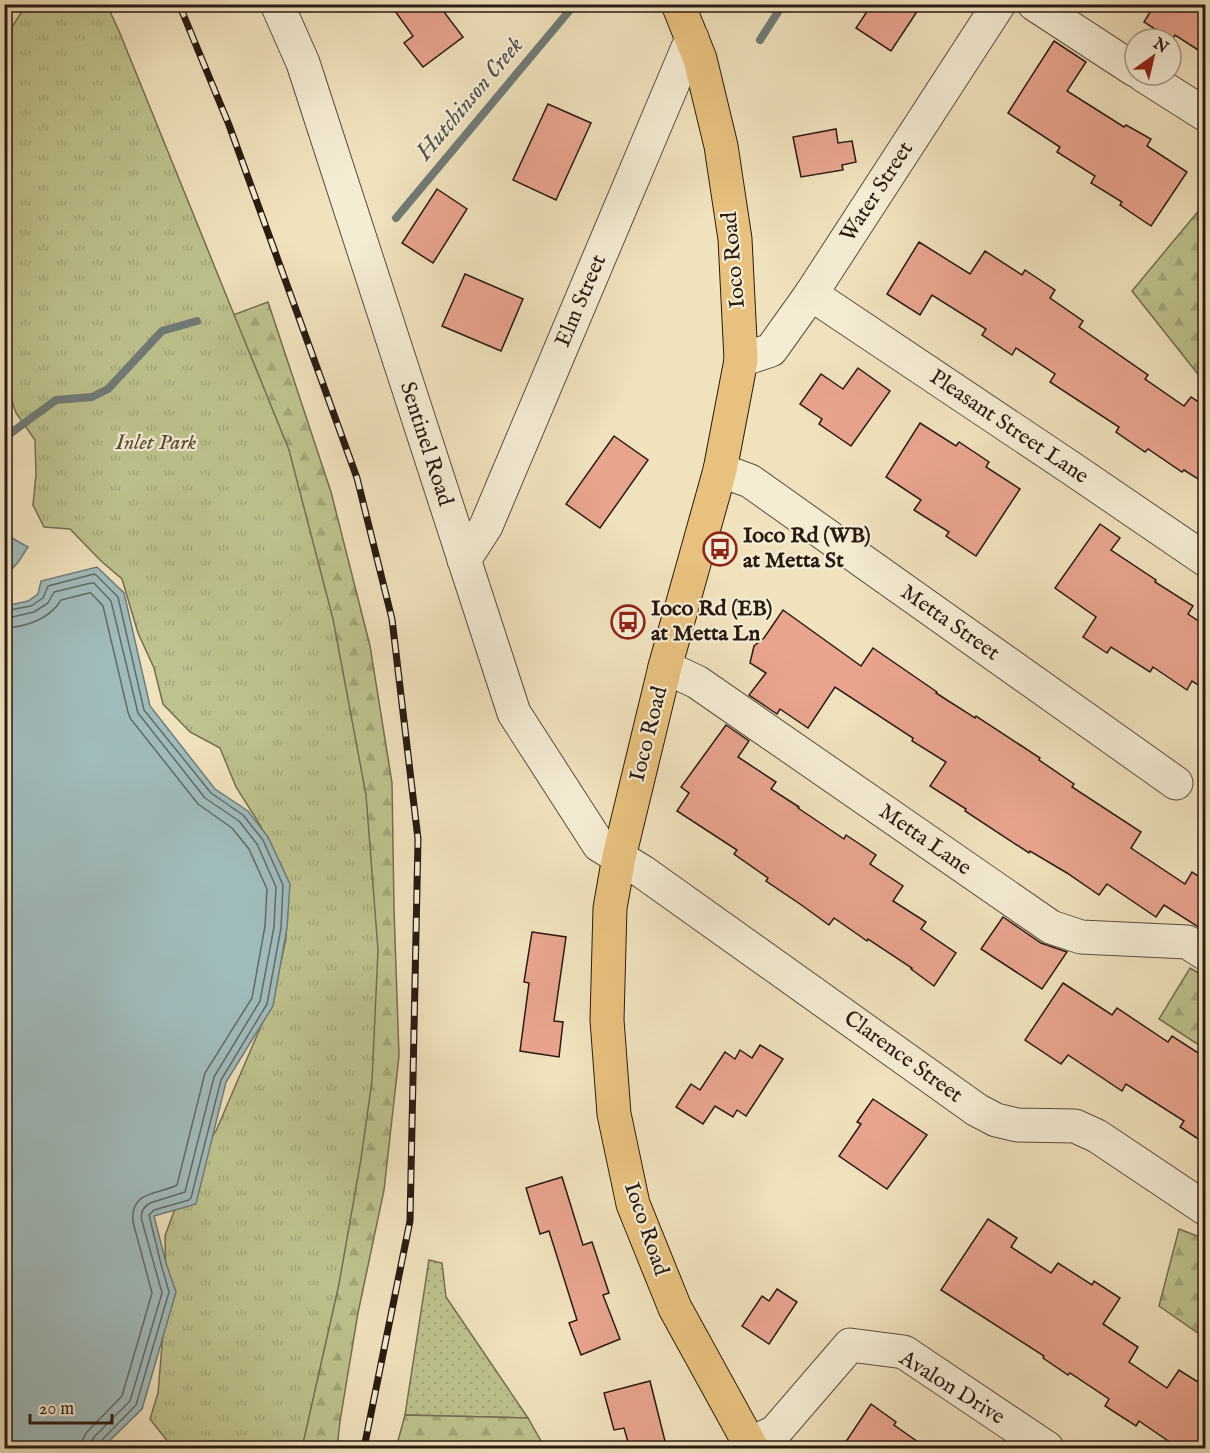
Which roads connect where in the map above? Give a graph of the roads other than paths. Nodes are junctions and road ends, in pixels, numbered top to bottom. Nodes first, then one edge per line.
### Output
1 (278, 4) edge
2 (678, 4) edge
3 (999, 4) edge
4 (1034, 4) edge
5 (692, 38) junction
6 (1123, 62) edge
7 (1162, 87) edge
8 (1206, 115) edge
9 (811, 294) junction
10 (741, 360) junction
11 (720, 470) junction
12 (464, 560) junction
13 (1206, 560) edge
14 (665, 667) junction
15 (1176, 783) dead end
16 (619, 857) junction
17 (1206, 954) edge
18 (1206, 1209) edge
19 (751, 1446) edge
20 (1047, 1449) edge

1 - 12 street, Sentinel Road
2 - 5 main road, Ioco Road
3 - 9 street, Water Street
4 - 6 street
5 - 10 main road, Ioco Road
5 - 12 street, Elm Street
7 - 8 street
9 - 10 street, Water Street
9 - 13 street, Pleasant Street Lane
10 - 11 main road, Ioco Road
11 - 14 main road, Ioco Road
11 - 15 street, Metta Street
12 - 16 street, Sentinel Road
14 - 16 main road, Ioco Road
14 - 17 street, Metta Lane
16 - 18 street, Clarence Street
16 - 19 main road, Ioco Road
19 - 20 street, Avalon Drive

